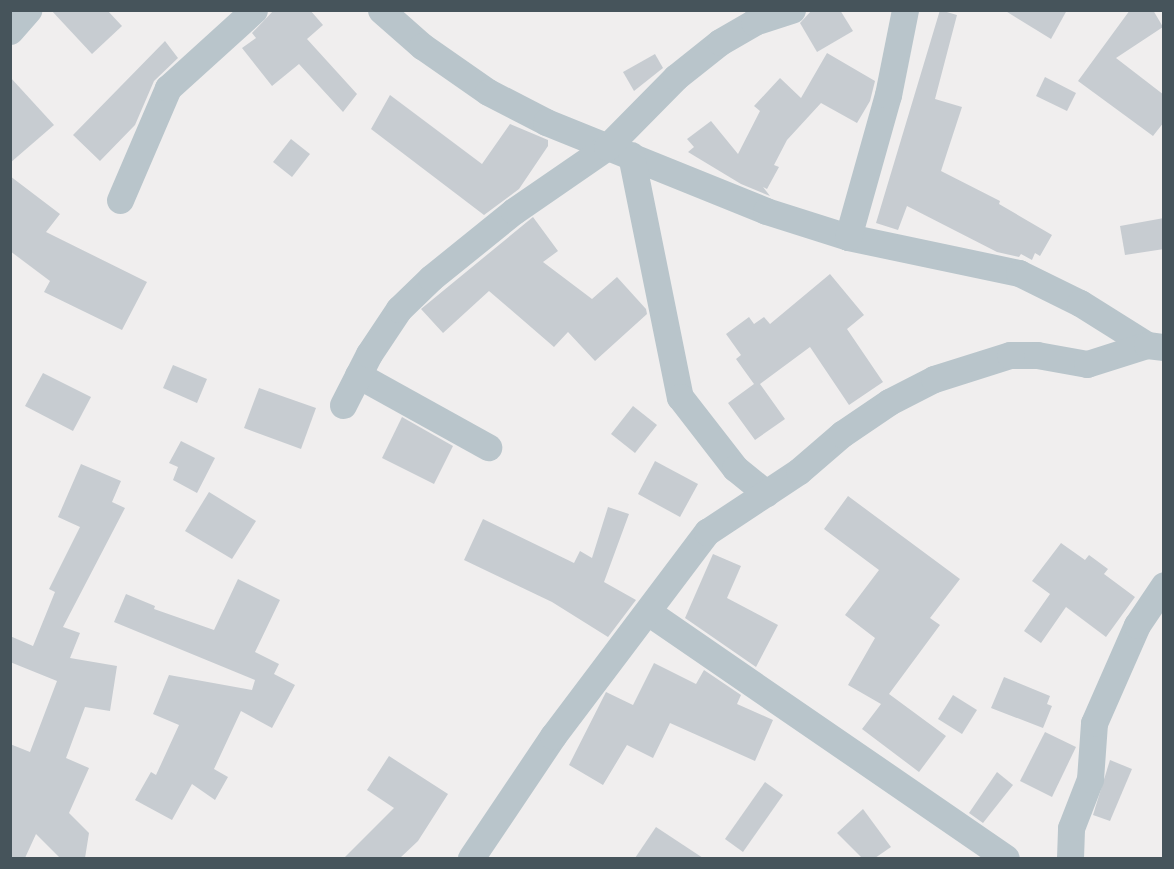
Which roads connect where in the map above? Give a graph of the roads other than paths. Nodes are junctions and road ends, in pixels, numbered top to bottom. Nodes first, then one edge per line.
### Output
1 (27, 10) edge
2 (254, 10) edge
3 (381, 10) edge
4 (792, 10) edge
5 (905, 10) edge
6 (10, 31) edge
7 (619, 151) junction
8 (120, 200) dead end
9 (848, 237) junction
10 (1155, 346) edge
11 (358, 375) junction
12 (343, 405) dead end
13 (488, 447) dead end
14 (766, 493) junction
15 (1164, 585) edge
16 (648, 612) junction
17 (471, 858) edge
18 (1006, 858) edge
19 (1070, 858) edge

1 - 6 street
2 - 8 street
3 - 7 street
4 - 7 street
5 - 9 street
7 - 9 street
7 - 11 street
7 - 14 street
9 - 10 street
10 - 14 street
11 - 12 street
11 - 13 street
14 - 16 street
15 - 19 street
16 - 17 street
16 - 18 street

